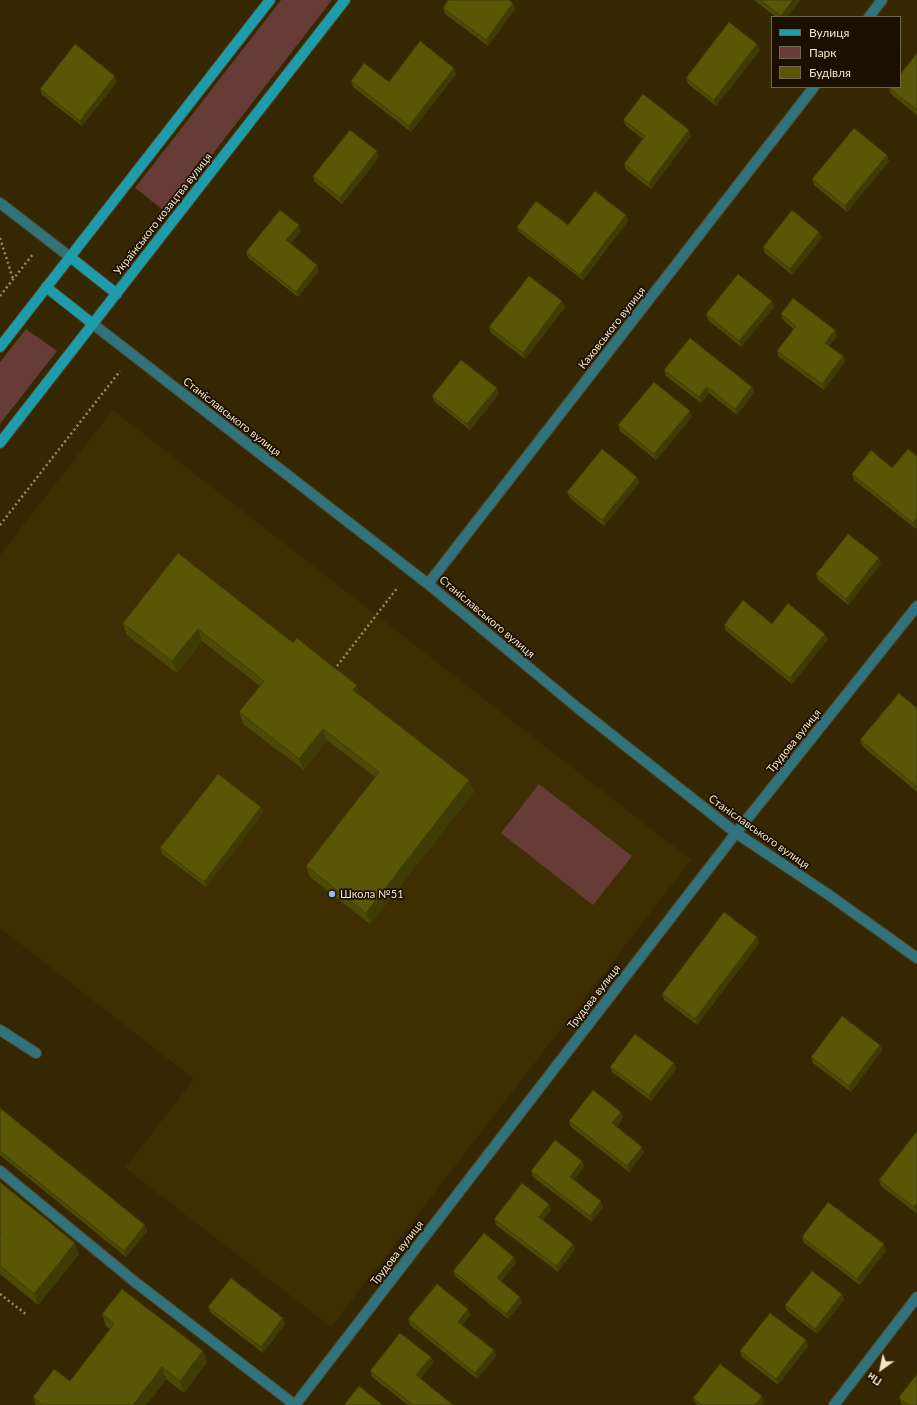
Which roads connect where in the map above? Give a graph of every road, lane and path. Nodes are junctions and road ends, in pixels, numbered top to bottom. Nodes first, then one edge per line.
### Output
1 (270, 0) edge
2 (345, 0) edge
3 (882, 0) edge
4 (870, 16) edge
5 (813, 88) edge
6 (0, 203) edge
7 (0, 238) edge
8 (45, 238) junction
9 (70, 257) junction
10 (13, 279) junction
11 (46, 287) junction
12 (117, 294) junction
13 (0, 296) edge
14 (93, 324) junction
15 (0, 347) edge
16 (133, 355) junction
17 (0, 443) edge
18 (0, 525) edge
19 (411, 570) junction
20 (428, 584) junction
21 (917, 606) edge
22 (331, 673) edge
23 (736, 833) junction
24 (917, 958) edge
25 (0, 1030) edge
26 (36, 1053) dead end
27 (0, 1171) edge
28 (0, 1294) edge
29 (917, 1297) edge
30 (27, 1315) dead end
31 (295, 1405) edge
32 (834, 1405) edge

1 - 9 street
2 - 12 street, Українського козацтва вулиця
3 - 4 street
5 - 20 street, Каховського вулиця
6 - 8 street
7 - 10 path
8 - 9 street
8 - 10 path
9 - 11 street
9 - 12 street
10 - 13 path
11 - 14 street, Станіславського вулиця
11 - 15 street
12 - 14 street, Українського козацтва вулиця
14 - 16 street, Станіславського вулиця
14 - 17 street, Українського козацтва вулиця
16 - 18 path
16 - 19 street, Станіславського вулиця
19 - 20 street, Станіславського вулиця
19 - 22 path
20 - 23 street, Станіславського вулиця
21 - 23 street, Трудова вулиця
23 - 24 street, Станіславського вулиця
23 - 31 street, Трудова вулиця
25 - 26 street
27 - 31 street
28 - 30 path
29 - 32 street

